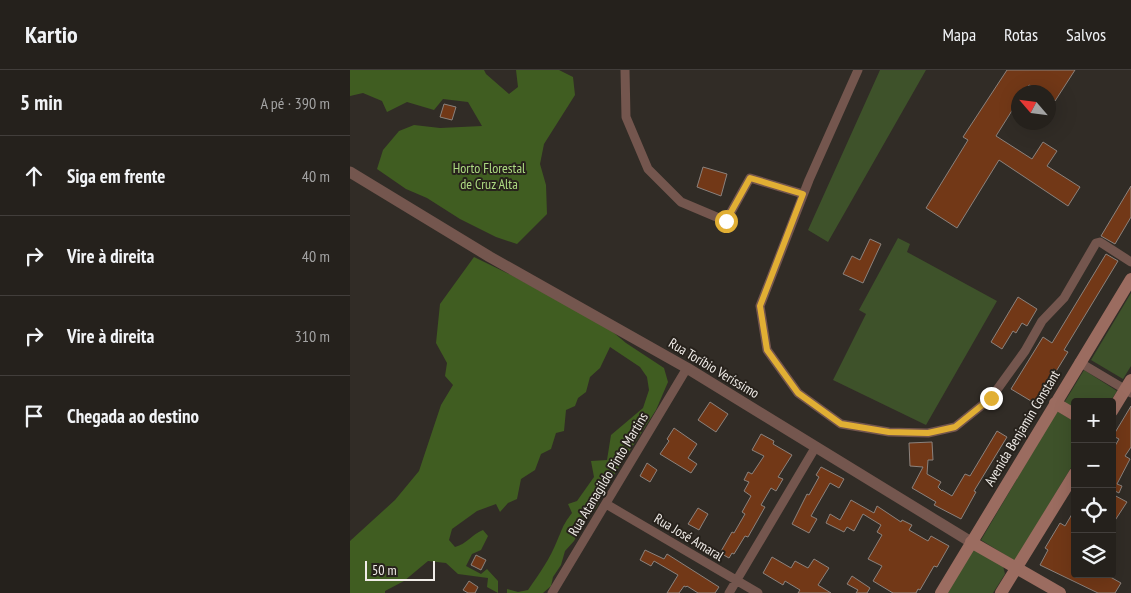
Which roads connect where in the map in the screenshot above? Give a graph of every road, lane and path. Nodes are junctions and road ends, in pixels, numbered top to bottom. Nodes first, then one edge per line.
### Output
1 (625, 70) edge
2 (858, 70) edge
3 (350, 172) edge
4 (803, 194) junction
5 (1131, 262) edge
6 (1131, 279) edge
7 (1079, 362) junction
8 (687, 368) junction
9 (1129, 388) edge
10 (1054, 403) junction
11 (1116, 406) edge
12 (1071, 413) edge
13 (815, 448) junction
14 (1071, 480) edge
15 (606, 504) junction
16 (971, 542) junction
17 (1016, 569) junction
18 (736, 581) junction
19 (552, 593) edge
20 (729, 593) edge
21 (758, 593) edge
22 (941, 593) edge
23 (1001, 593) edge
24 (1060, 593) edge

1 - 4 street
2 - 4 street
3 - 8 street, Rua Toríbio Veríssimo
4 - 5 street
6 - 7 main road, Avenida Benjamin Constant
7 - 9 street
7 - 10 main road, Avenida Benjamin Constant
8 - 13 street, Rua Toríbio Veríssimo
8 - 15 street, Rua Atanagildo Pinto Martins
9 - 11 main road
10 - 12 main road
10 - 16 main road, Avenida Benjamin Constant
13 - 16 street, Rua Toríbio Veríssimo
13 - 18 street
14 - 17 main road
15 - 18 street, Rua José Amaral
15 - 19 street, Rua Atanagildo Pinto Martins
16 - 17 main road, Rua Toríbio Veríssimo
16 - 22 main road, Avenida Benjamin Constant
17 - 23 main road
17 - 24 main road, Rua Toríbio Veríssimo
18 - 20 street
18 - 21 street, Rua José Amaral

